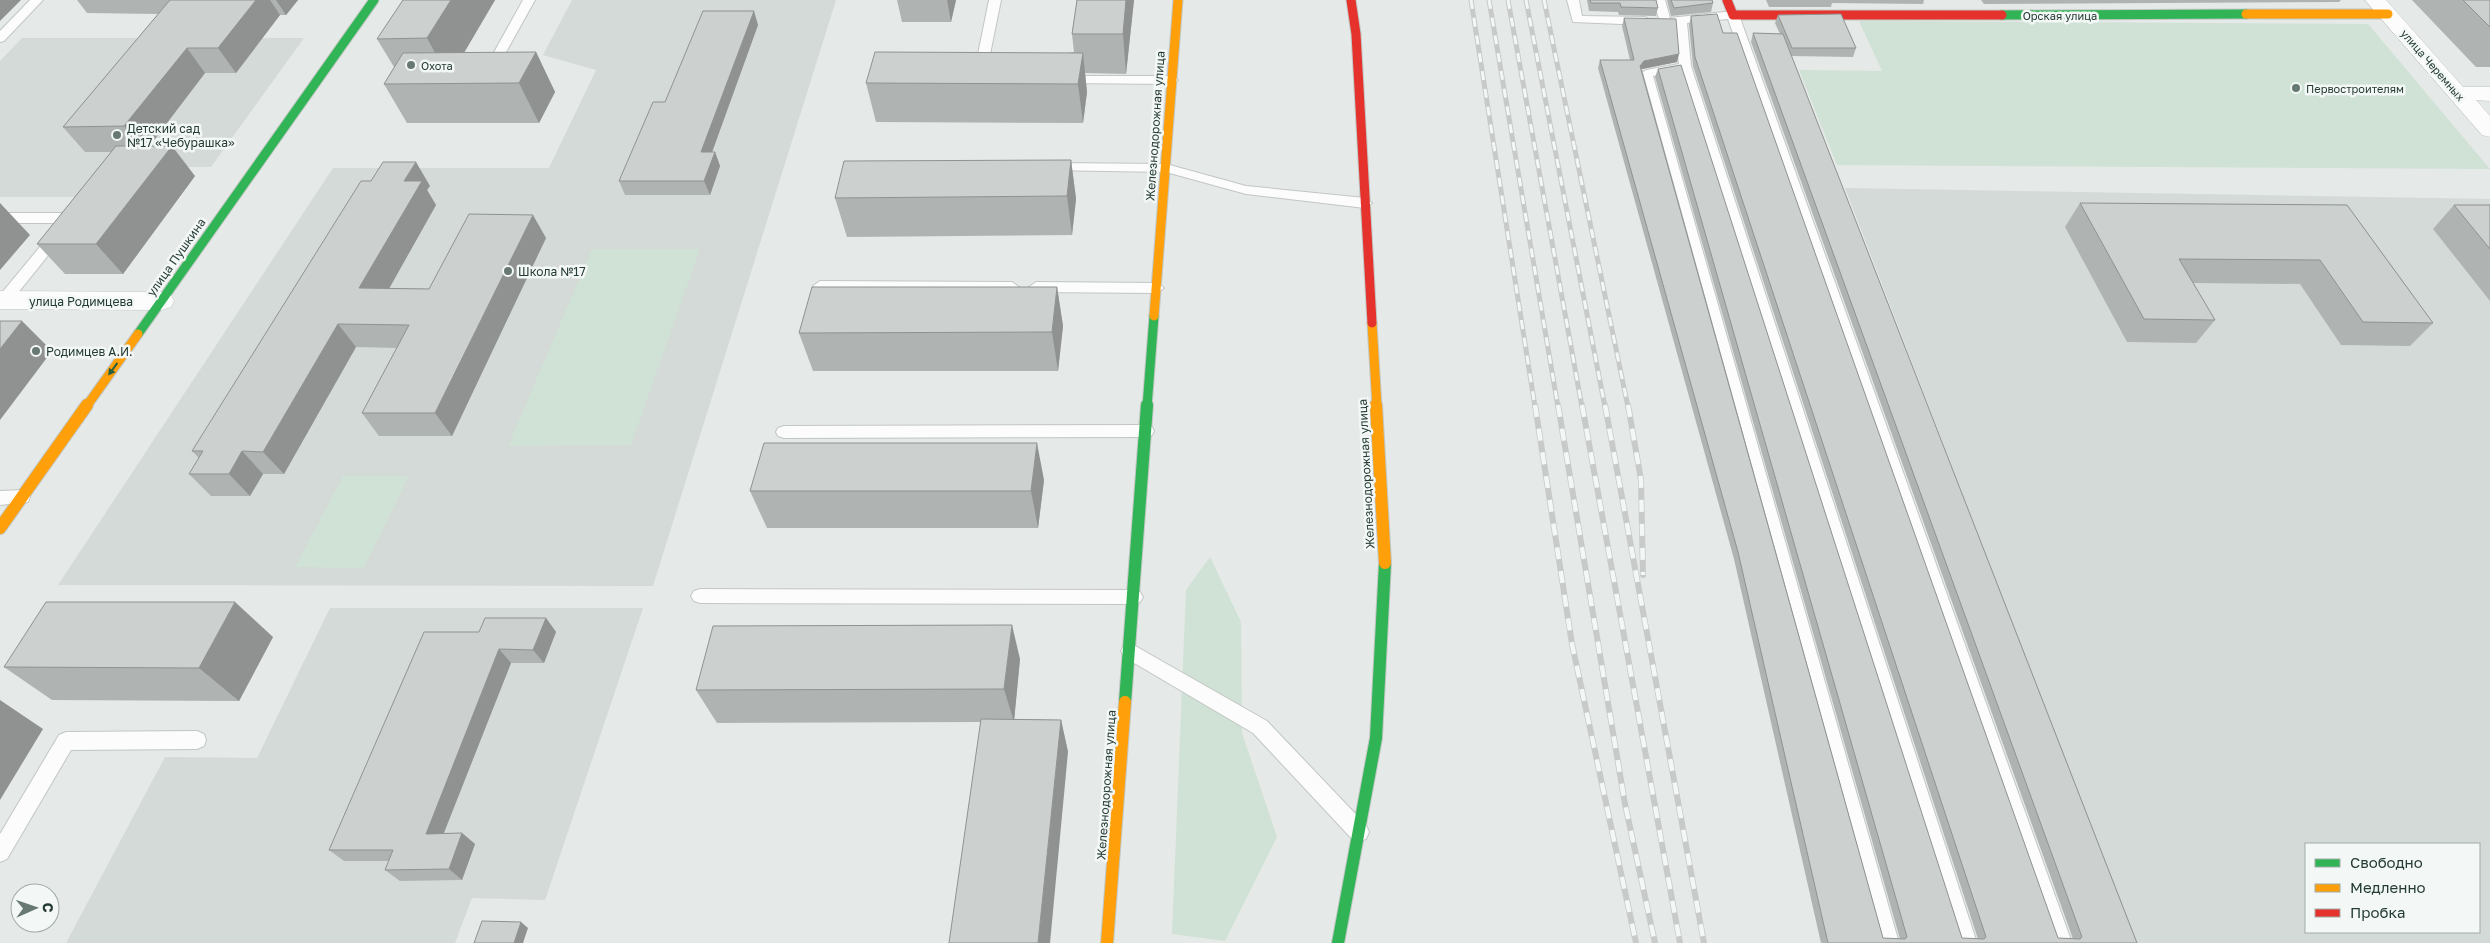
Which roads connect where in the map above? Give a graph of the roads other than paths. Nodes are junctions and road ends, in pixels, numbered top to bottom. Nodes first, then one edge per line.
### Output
1 (37, 0) edge
2 (374, 0) edge
3 (529, 0) edge
4 (995, 0) edge
5 (1178, 0) edge
6 (1351, 0) edge
7 (1573, 0) edge
8 (1659, 0) edge
9 (2382, 7) edge
10 (1730, 8) edge
11 (1673, 21) junction
12 (0, 38) edge
13 (1685, 66) junction
14 (499, 72) edge
15 (988, 80) edge
16 (1055, 80) edge
17 (1172, 80) junction
18 (2458, 93) junction
19 (2490, 94) edge
20 (2490, 130) edge
21 (1034, 167) edge
22 (1166, 168) junction
23 (1365, 203) junction
24 (0, 218) edge
25 (820, 286) edge
26 (1157, 288) junction
27 (2, 300) edge
28 (162, 301) junction
29 (1146, 431) junction
30 (784, 432) dead end
31 (22, 497) junction
32 (0, 498) edge
33 (0, 528) edge
34 (700, 596) dead end
35 (1134, 597) junction
36 (1130, 651) junction
37 (197, 740) dead end
38 (1359, 832) junction
39 (0, 852) edge
40 (1107, 943) edge
41 (1338, 943) edge
42 (1889, 943) edge
43 (1967, 943) edge
44 (2062, 943) edge

1 - 12 lane
2 - 28 street, улица Пушкина
3 - 14 lane
4 - 15 lane
5 - 17 street, Железнодорожная улица
6 - 23 street, Железнодорожная улица
7 - 11 lane
8 - 11 lane
9 - 10 street, Орская улица
9 - 18 street, улица Черемных
10 - 11 lane
10 - 44 lane
11 - 13 lane
13 - 42 lane
13 - 43 lane
16 - 17 lane
17 - 22 street, Железнодорожная улица
18 - 19 street
18 - 20 street, улица Черемных
21 - 22 lane
22 - 23 lane
22 - 26 street, Железнодорожная улица
23 - 38 street, Железнодорожная улица
24 - 27 lane
25 - 26 lane
26 - 29 street, Железнодорожная улица
27 - 28 street, улица Родимцева
28 -> 31 street, улица Пушкина
29 - 30 lane
29 - 35 street, Железнодорожная улица
31 - 32 lane
31 - 33 street, улица Пушкина
34 - 35 lane
35 - 36 street, Железнодорожная улица
36 - 38 lane
36 - 40 street, Железнодорожная улица
37 - 39 lane
38 - 41 street, Железнодорожная улица

